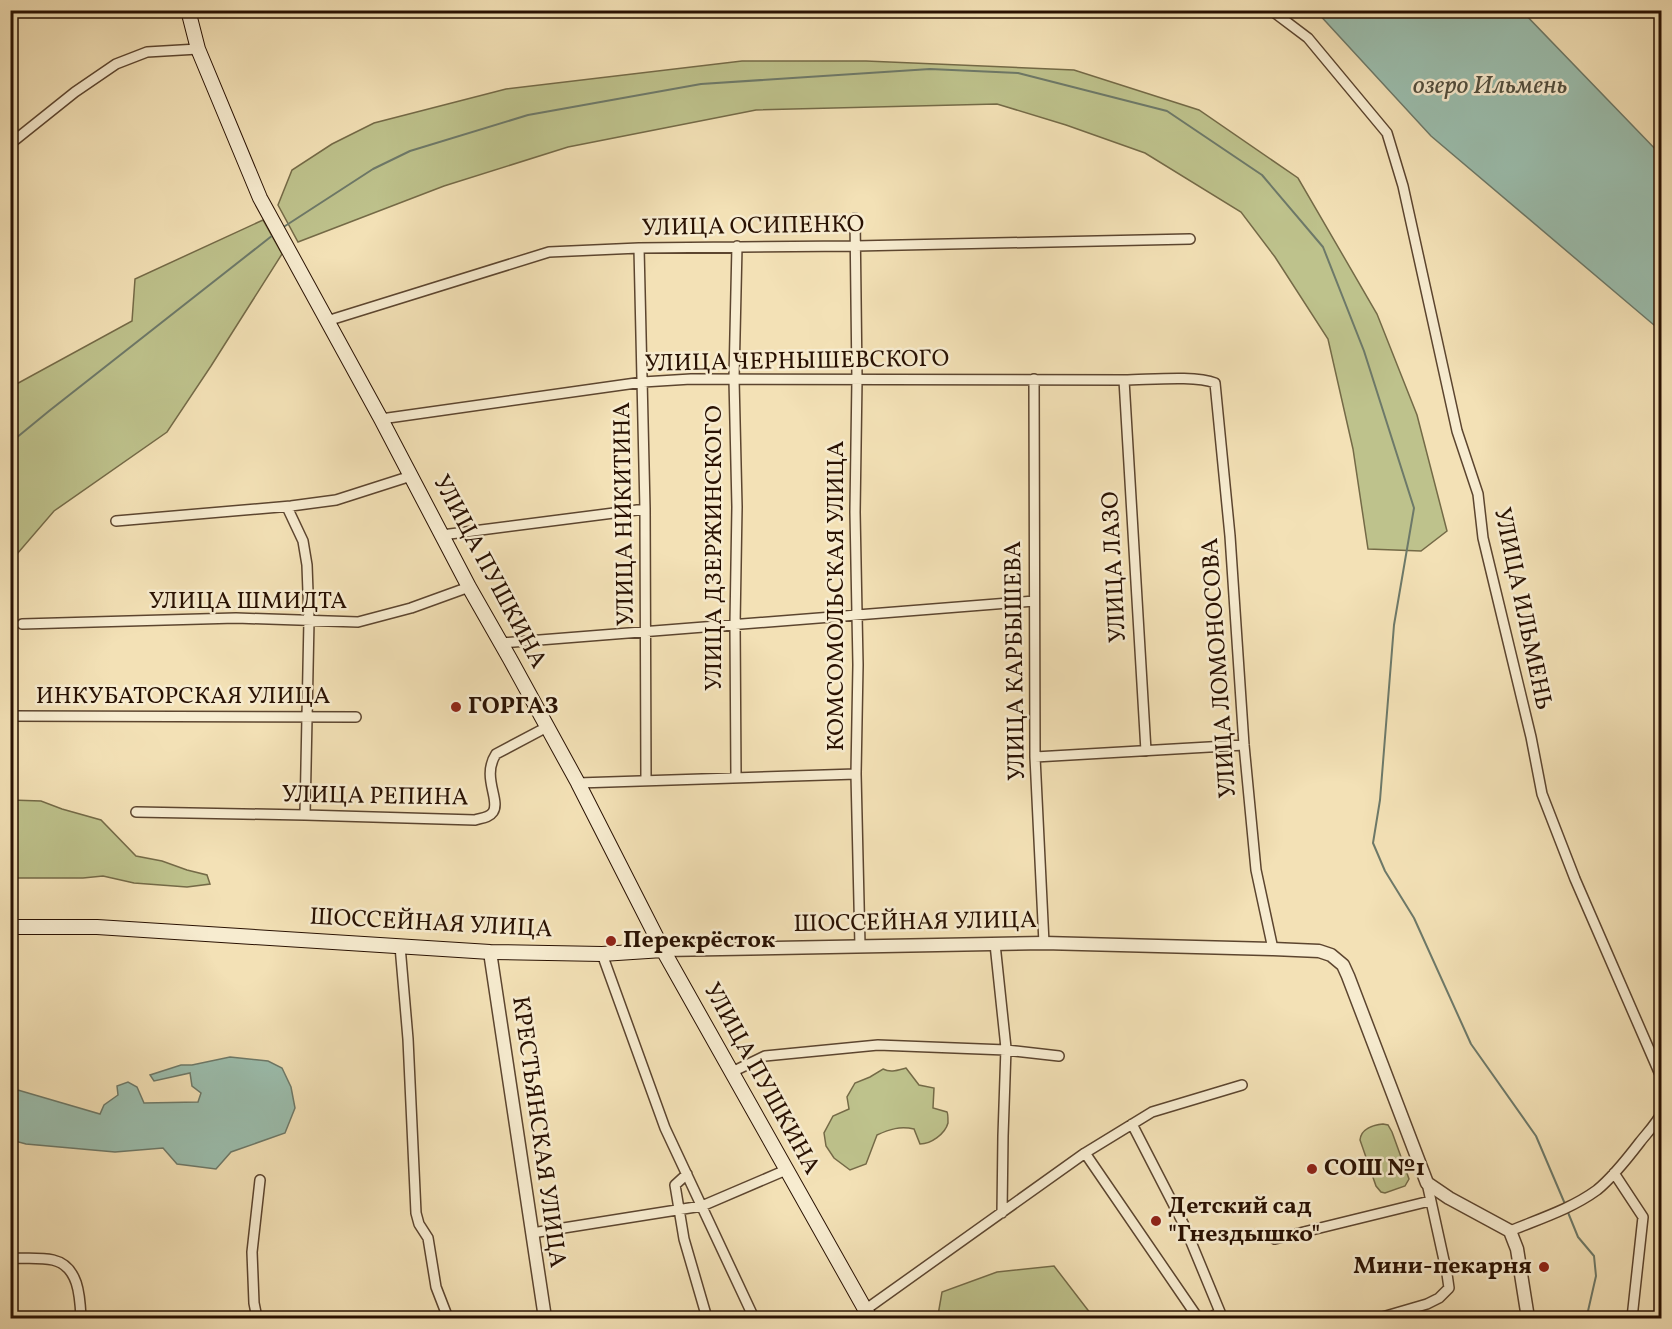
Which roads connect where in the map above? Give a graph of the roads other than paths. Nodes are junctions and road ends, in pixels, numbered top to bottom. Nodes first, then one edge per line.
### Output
1 (188, 10) edge
2 (1271, 10) edge
3 (198, 49) junction
4 (10, 144) edge
5 (855, 218) dead end
6 (1190, 239) dead end
7 (737, 246) junction
8 (855, 246) junction
9 (639, 248) junction
10 (327, 321) junction
11 (734, 379) junction
12 (857, 379) junction
13 (1034, 379) junction
14 (1124, 380) junction
15 (643, 382) junction
16 (1215, 383) joint
17 (381, 419) junction
18 (411, 476) junction
19 (287, 507) junction
20 (645, 509) junction
21 (116, 521) dead end
22 (442, 535) junction
23 (469, 587) junction
24 (1034, 601) junction
25 (857, 615) junction
26 (309, 620) junction
27 (22, 624) dead end
28 (735, 624) junction
29 (646, 632) junction
30 (501, 643) junction
31 (10, 716) edge
32 (307, 717) junction
33 (356, 717) dead end
34 (547, 727) junction
35 (1244, 745) junction
36 (1146, 751) junction
37 (1035, 757) junction
38 (856, 774) junction
39 (736, 777) junction
40 (646, 780) junction
41 (578, 783) junction
42 (135, 812) dead end
43 (305, 815) junction
44 (10, 927) edge
45 (1044, 943) junction
46 (995, 944) junction
47 (400, 946) junction
48 (860, 946) junction
49 (1273, 949) junction
50 (663, 950) junction
51 (490, 952) junction
52 (602, 954) junction
53 (1006, 1050) junction
54 (1059, 1056) dead end
55 (732, 1072) junction
56 (1662, 1079) edge
57 (1242, 1085) dead end
58 (1662, 1112) edge
59 (1132, 1124) junction
60 (1085, 1153) junction
61 (786, 1170) junction
62 (1614, 1173) junction
63 (687, 1174) junction
64 (260, 1180) dead end
65 (1427, 1183) junction
66 (1430, 1201) junction
67 (702, 1206) junction
68 (680, 1208) junction
69 (1002, 1213) junction
70 (1510, 1231) junction
71 (532, 1233) junction
72 (1275, 1239) dead end
73 (10, 1258) edge
74 (867, 1314) edge
75 (81, 1318) edge
76 (257, 1318) edge
77 (448, 1318) edge
78 (545, 1318) edge
79 (707, 1318) edge
80 (751, 1318) edge
81 (1198, 1318) edge
82 (1210, 1318) edge
83 (1379, 1318) edge
84 (1528, 1318) edge
85 (1632, 1318) edge

1 - 3 main road, УЛИЦА ПУШКИНА
2 - 56 street, УЛИЦА ИЛЬМЕНЬ
3 - 4 street
3 - 10 main road, УЛИЦА ПУШКИНА
5 - 8 street, КОМСОМОЛЬСКАЯ УЛИЦА
6 - 8 street, УЛИЦА ОСИПЕНКО
7 - 8 street, УЛИЦА ОСИПЕНКО
7 - 9 street, УЛИЦА ОСИПЕНКО
7 - 11 street, УЛИЦА ДЗЕРЖИНСКОГО
8 - 12 street, КОМСОМОЛЬСКАЯ УЛИЦА
9 - 10 street, УЛИЦА ОСИПЕНКО
9 - 15 street, УЛИЦА НИКИТИНА
10 - 17 main road, УЛИЦА ПУШКИНА
11 - 12 street, УЛИЦА ЧЕРНЫШЕВСКОГО
11 - 15 street, УЛИЦА ЧЕРНЫШЕВСКОГО
11 - 28 street, УЛИЦА ДЗЕРЖИНСКОГО
12 - 13 street, УЛИЦА ЧЕРНЫШЕВСКОГО
12 - 25 street, КОМСОМОЛЬСКАЯ УЛИЦА
13 - 14 street, УЛИЦА ЧЕРНЫШЕВСКОГО
13 - 24 street, УЛИЦА КАРБЫШЕВА
14 - 16 street, УЛИЦА ЧЕРНЫШЕВСКОГО
14 - 36 street, УЛИЦА ЛАЗО
15 - 17 street, УЛИЦА ЧЕРНЫШЕВСКОГО
15 - 20 street, УЛИЦА НИКИТИНА
16 - 35 street, УЛИЦА ЛОМОНОСОВА
17 - 18 main road, УЛИЦА ПУШКИНА
18 - 19 street
18 - 22 main road, УЛИЦА ПУШКИНА
19 - 21 street
19 - 26 street
20 - 22 street
20 - 29 street, УЛИЦА НИКИТИНА
22 - 23 main road, УЛИЦА ПУШКИНА
23 - 26 street, УЛИЦА ШМИДТА
23 - 30 main road, УЛИЦА ПУШКИНА
24 - 25 street
24 - 37 street, УЛИЦА КАРБЫШЕВА
25 - 28 street
25 - 38 street, КОМСОМОЛЬСКАЯ УЛИЦА
26 - 27 street, УЛИЦА ШМИДТА
26 - 32 street
28 - 29 street
28 - 39 street, УЛИЦА ДЗЕРЖИНСКОГО
29 - 30 street
29 - 40 street, УЛИЦА НИКИТИНА
30 - 34 main road, УЛИЦА ПУШКИНА
31 - 32 street, ИНКУБАТОРСКАЯ УЛИЦА
32 - 33 street, ИНКУБАТОРСКАЯ УЛИЦА
32 - 43 street
34 - 41 main road, УЛИЦА ПУШКИНА
34 - 43 street, УЛИЦА РЕПИНА
35 - 36 street
35 - 49 street, УЛИЦА ЛОМОНОСОВА
36 - 37 street
37 - 45 street, УЛИЦА КАРБЫШЕВА
38 - 39 street
38 - 48 street, КОМСОМОЛЬСКАЯ УЛИЦА
39 - 40 street
40 - 41 street
41 - 50 main road, УЛИЦА ПУШКИНА
42 - 43 street, УЛИЦА РЕПИНА
44 - 47 main road, ШОССЕЙНАЯ УЛИЦА
45 - 46 street, ШОССЕЙНАЯ УЛИЦА
45 - 49 street, ШОССЕЙНАЯ УЛИЦА
46 - 48 street, ШОССЕЙНАЯ УЛИЦА
46 - 53 street
47 - 51 main road, ШОССЕЙНАЯ УЛИЦА
47 - 77 street
48 - 50 street, ШОССЕЙНАЯ УЛИЦА
49 - 65 street, ШОССЕЙНАЯ УЛИЦА
50 - 52 main road, ШОССЕЙНАЯ УЛИЦА
50 - 55 main road, УЛИЦА ПУШКИНА
51 - 52 main road, ШОССЕЙНАЯ УЛИЦА
51 - 71 street, КРЕСТЬЯНСКАЯ УЛИЦА
52 - 63 street
53 - 54 street
53 - 55 street
53 - 69 street
55 - 61 main road, УЛИЦА ПУШКИНА
57 - 59 street
58 - 62 street
59 - 60 street
59 - 82 street
60 - 69 street
60 - 81 street
61 - 67 street
61 - 74 main road, УЛИЦА ПУШКИНА
62 - 70 street
62 - 85 street
63 - 67 street
63 - 68 street
64 - 76 street
65 - 66 street
65 - 70 street
66 - 72 street
66 - 83 street
67 - 68 street
67 - 80 street
68 - 71 street
68 - 79 street
69 - 74 street
70 - 84 street
71 - 78 street, КРЕСТЬЯНСКАЯ УЛИЦА
73 - 75 street

